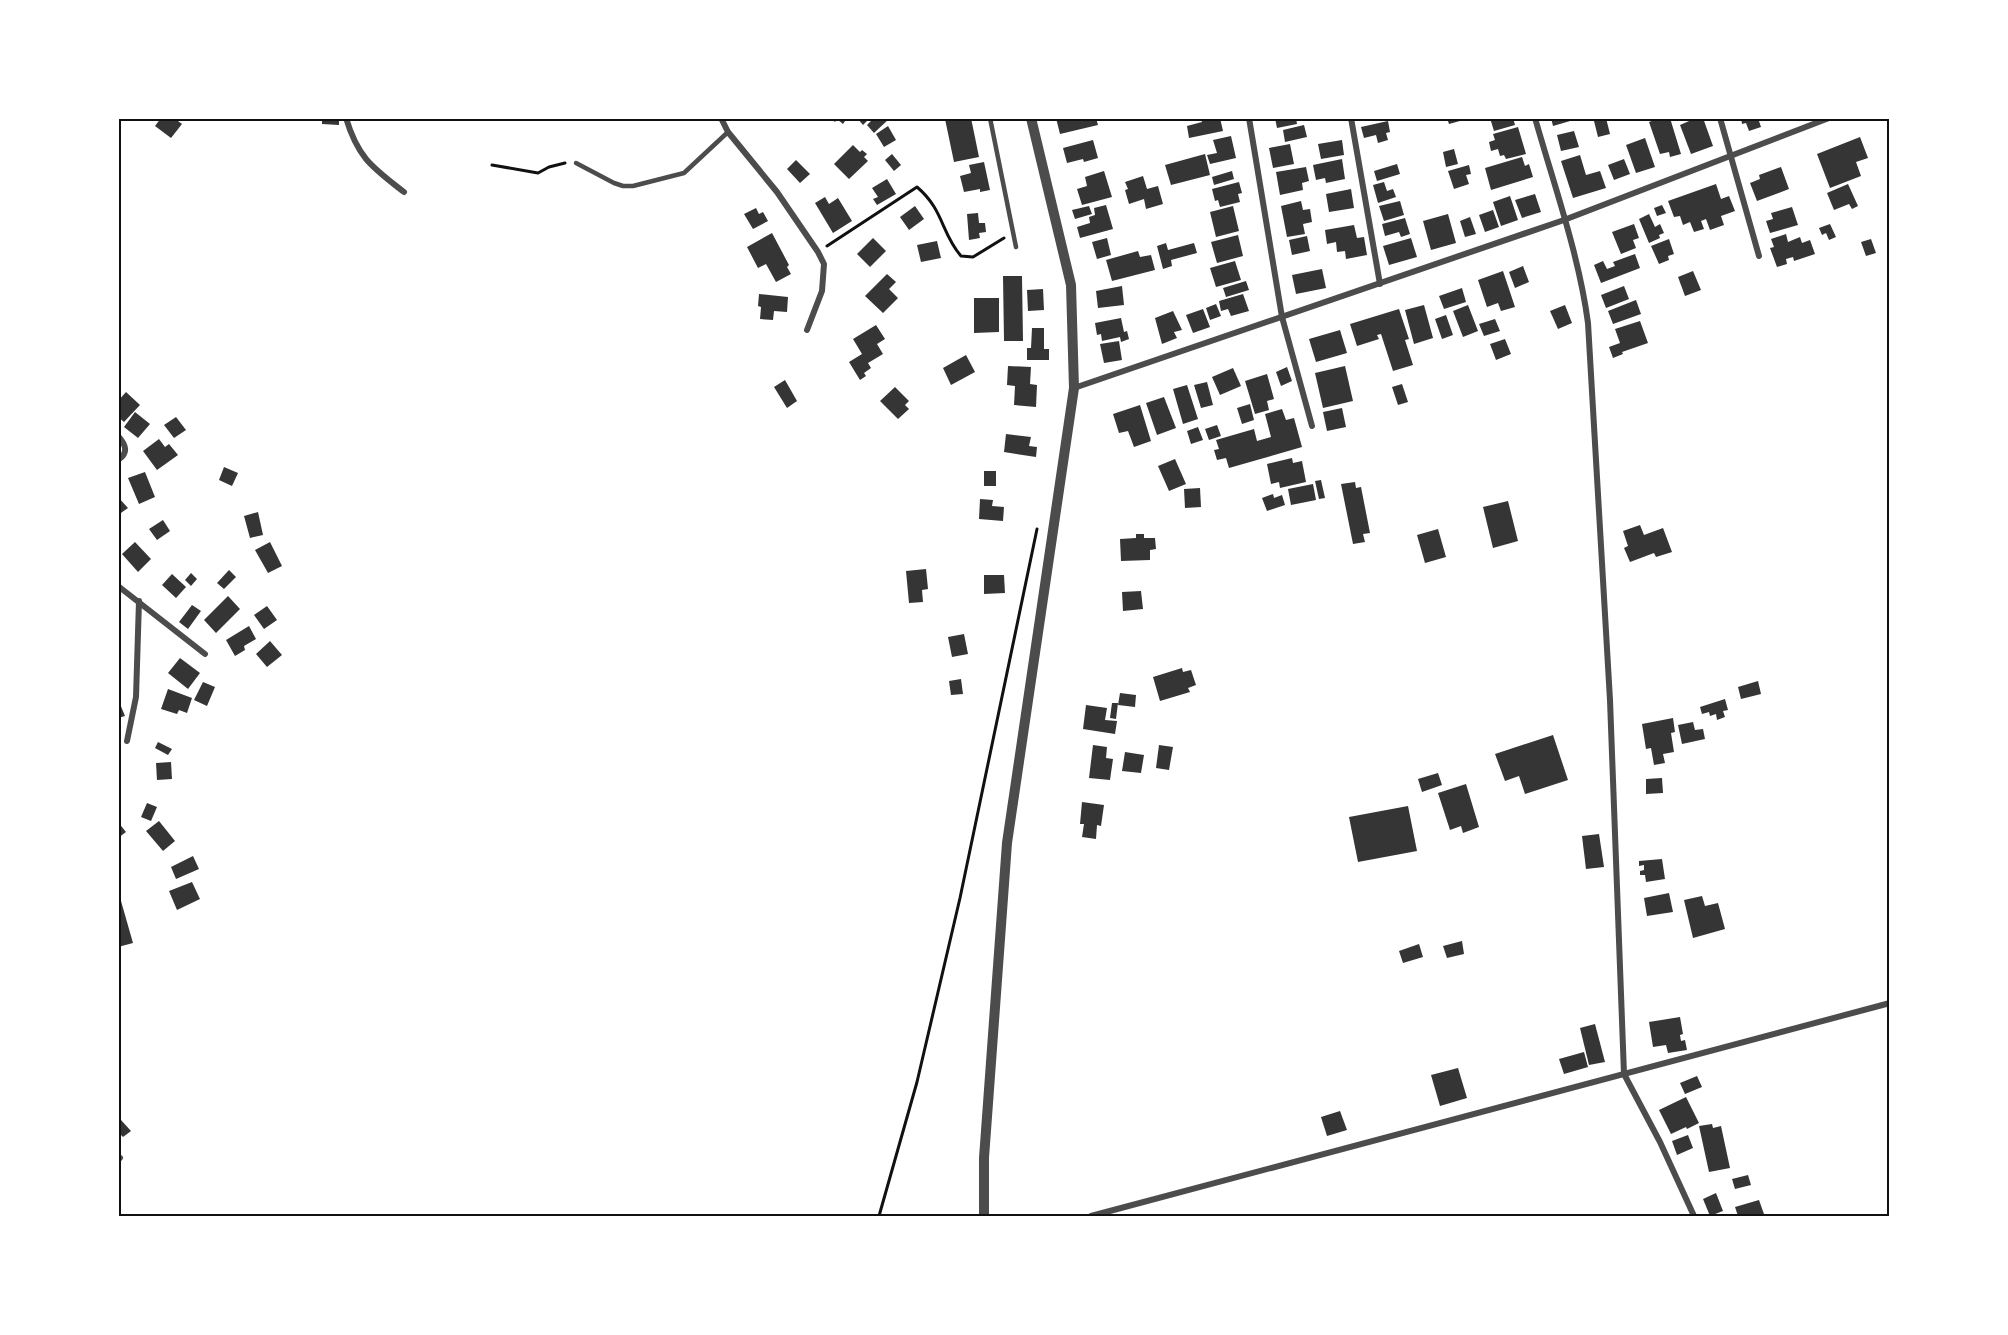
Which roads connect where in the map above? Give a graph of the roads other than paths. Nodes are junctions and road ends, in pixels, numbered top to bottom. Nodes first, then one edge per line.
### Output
1 (346, 118) edge
2 (721, 118) edge
3 (990, 118) edge
4 (1030, 118) edge
5 (1249, 118) edge
6 (1351, 118) edge
7 (1535, 118) edge
8 (1720, 118) edge
9 (1829, 118) edge
10 (728, 132) junction
11 (1730, 155) junction
12 (576, 163) road end
13 (404, 192) dead end
14 (1564, 220) junction
15 (1016, 247) dead end
16 (1759, 256) dead end
17 (1380, 284) junction
18 (1282, 317) junction
19 (807, 330) dead end
20 (1074, 388) junction
21 (1312, 426) dead end
22 (118, 436) edge
23 (118, 460) edge
24 (118, 586) edge
25 (139, 601) junction
26 (205, 654) dead end
27 (127, 741) dead end
28 (1890, 1003) edge
29 (1624, 1074) junction
30 (984, 1216) edge
31 (1091, 1216) edge
32 (1694, 1216) edge

1 - 13 street
2 - 10 street
3 - 15 lane
4 - 20 street
5 - 18 street
6 - 17 street
7 - 14 street
8 - 11 street
9 - 11 street
10 - 12 lane
10 - 19 street
11 - 14 street
11 - 16 street
14 - 17 street
14 - 29 street
17 - 18 street
18 - 20 street
18 - 21 street
20 - 30 street
22 - 23 street
24 - 25 street
25 - 26 street
25 - 27 street
28 - 29 street
29 - 31 street
29 - 32 street

